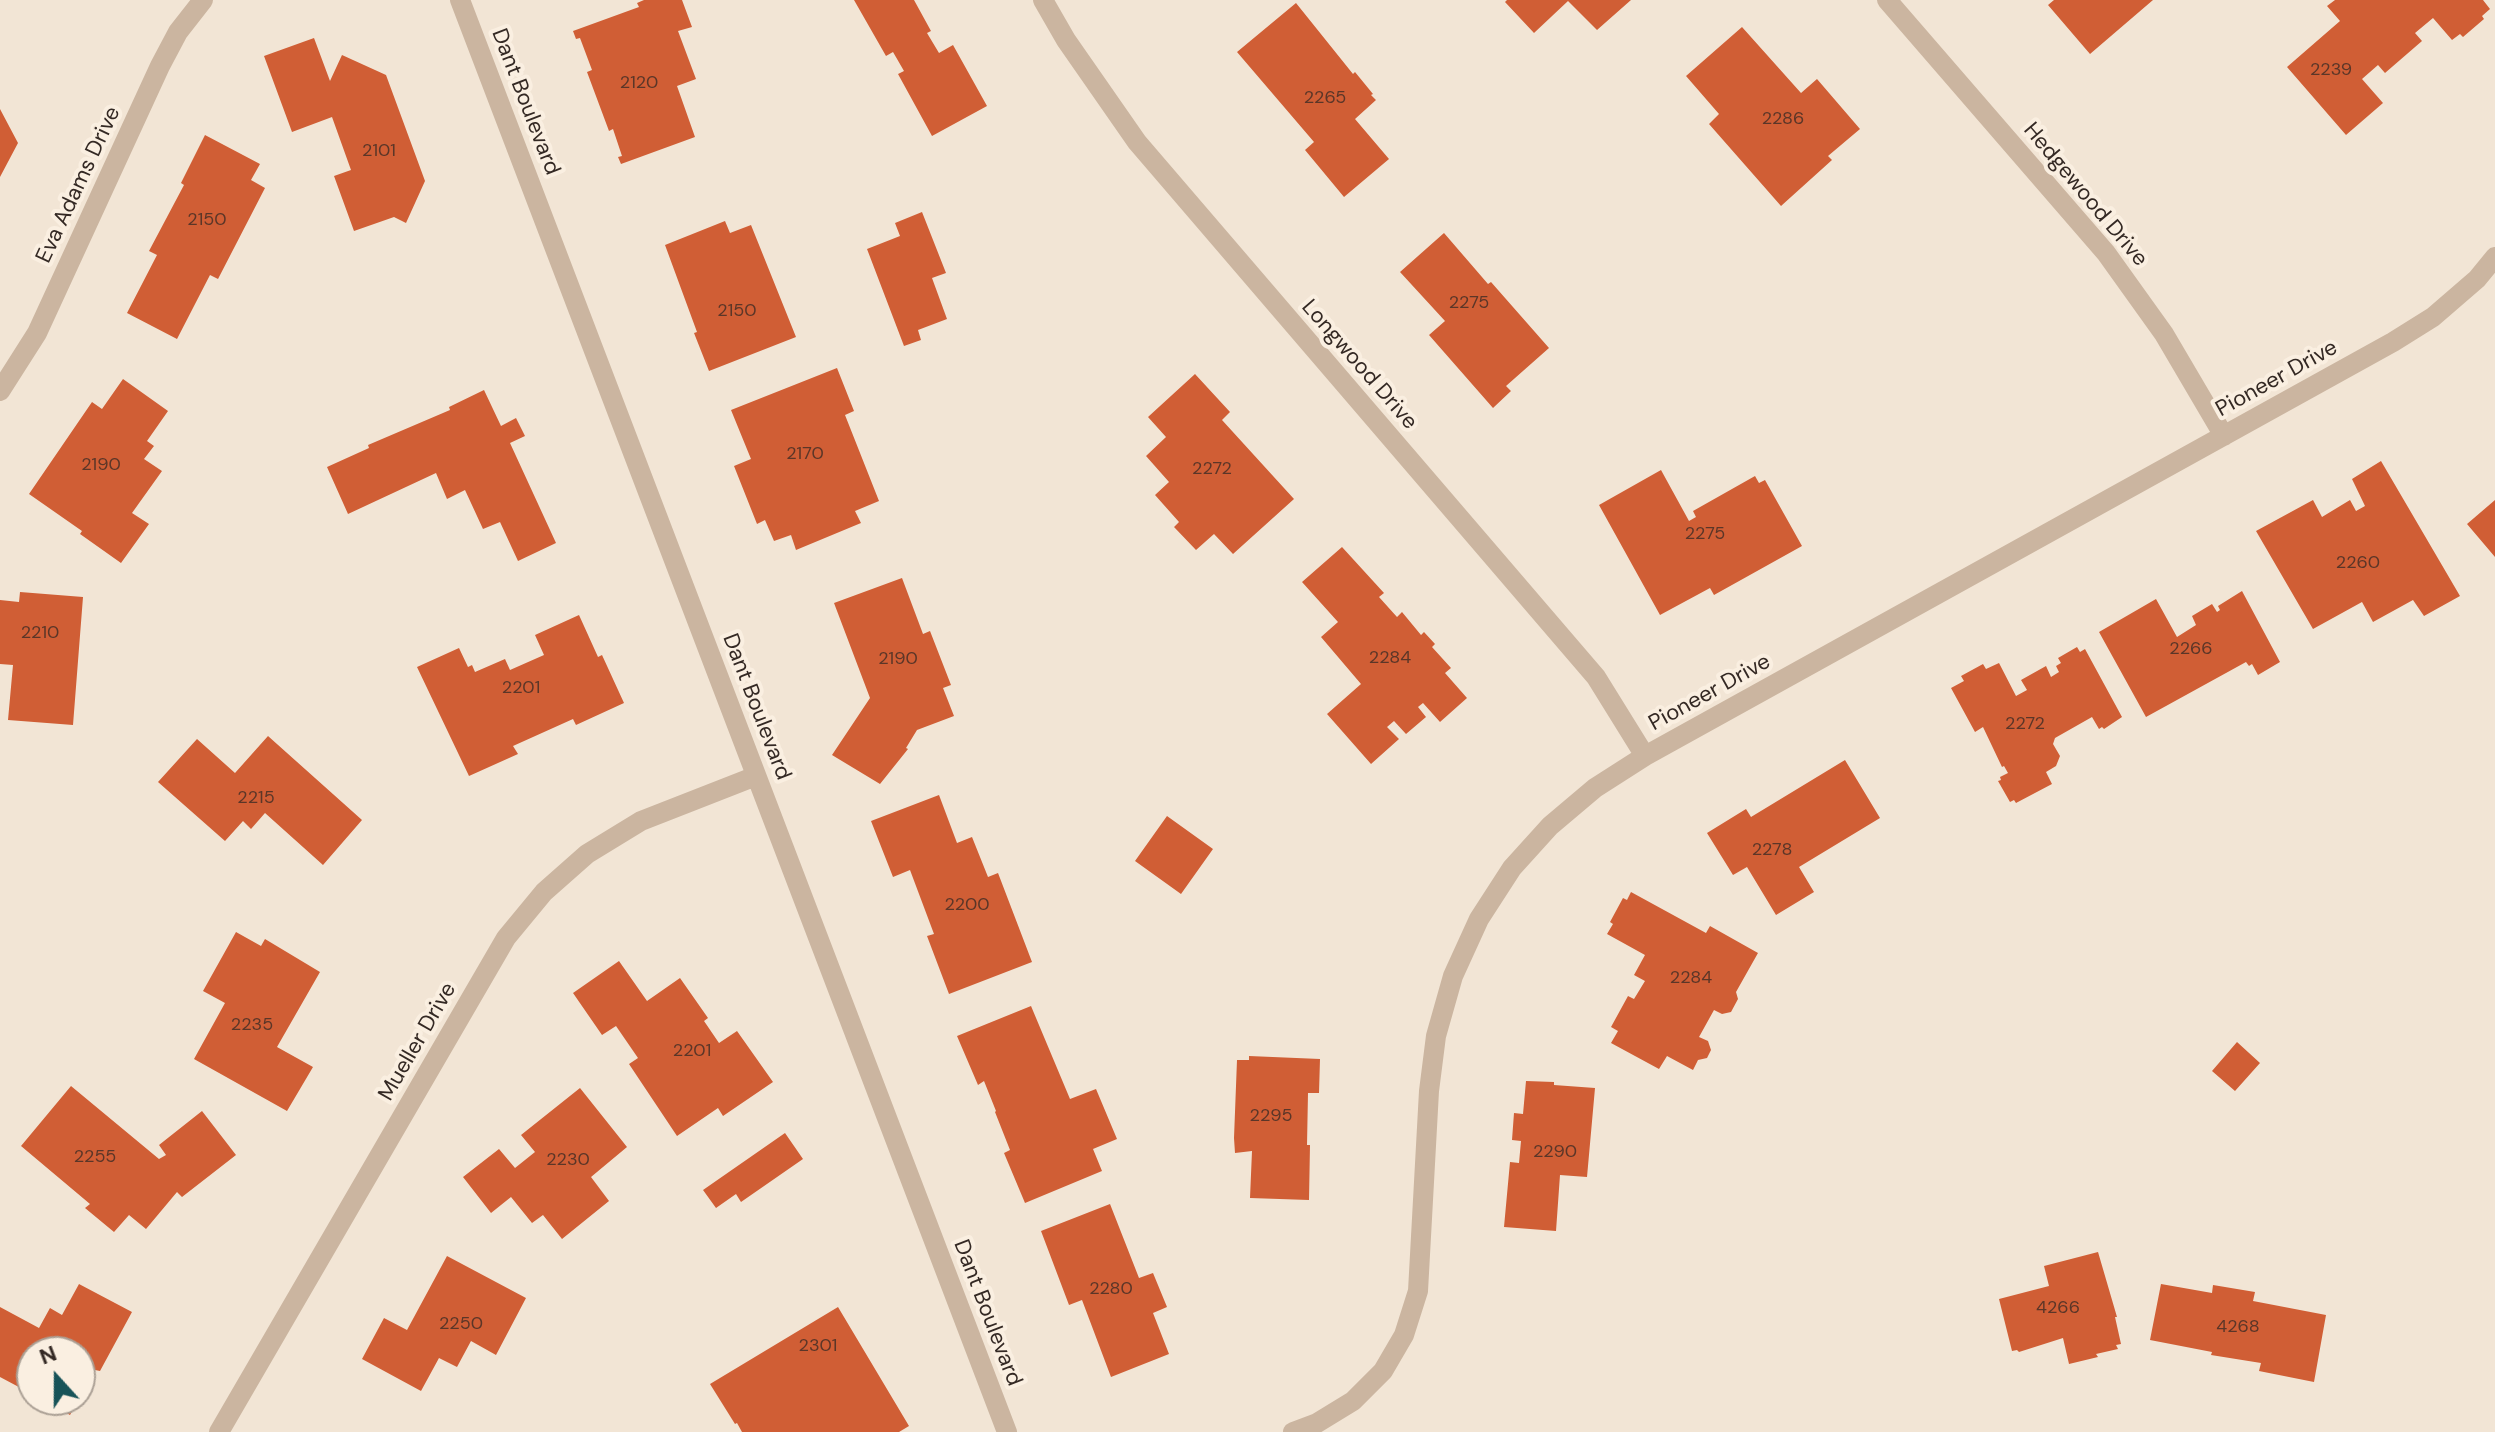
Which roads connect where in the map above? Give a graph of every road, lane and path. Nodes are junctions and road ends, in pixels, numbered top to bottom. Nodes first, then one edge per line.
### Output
1 (203, 0) edge
2 (460, 0) edge
3 (1043, 0) edge
4 (1887, 0) edge
5 (2495, 257) edge
6 (0, 391) edge
7 (2224, 436) junction
8 (1645, 756) junction
9 (756, 776) junction
10 (219, 1432) edge
11 (1007, 1432) edge
12 (1293, 1432) edge

1 - 6 street, Eva Adams Drive
2 - 9 street, Dant Boulevard
3 - 8 street, Longwood Drive
4 - 7 street, Hedgewood Drive
5 - 7 street, Pioneer Drive
7 - 8 street, Pioneer Drive
8 - 12 street, Pioneer Drive
9 - 10 street, Mueller Drive
9 - 11 street, Dant Boulevard

